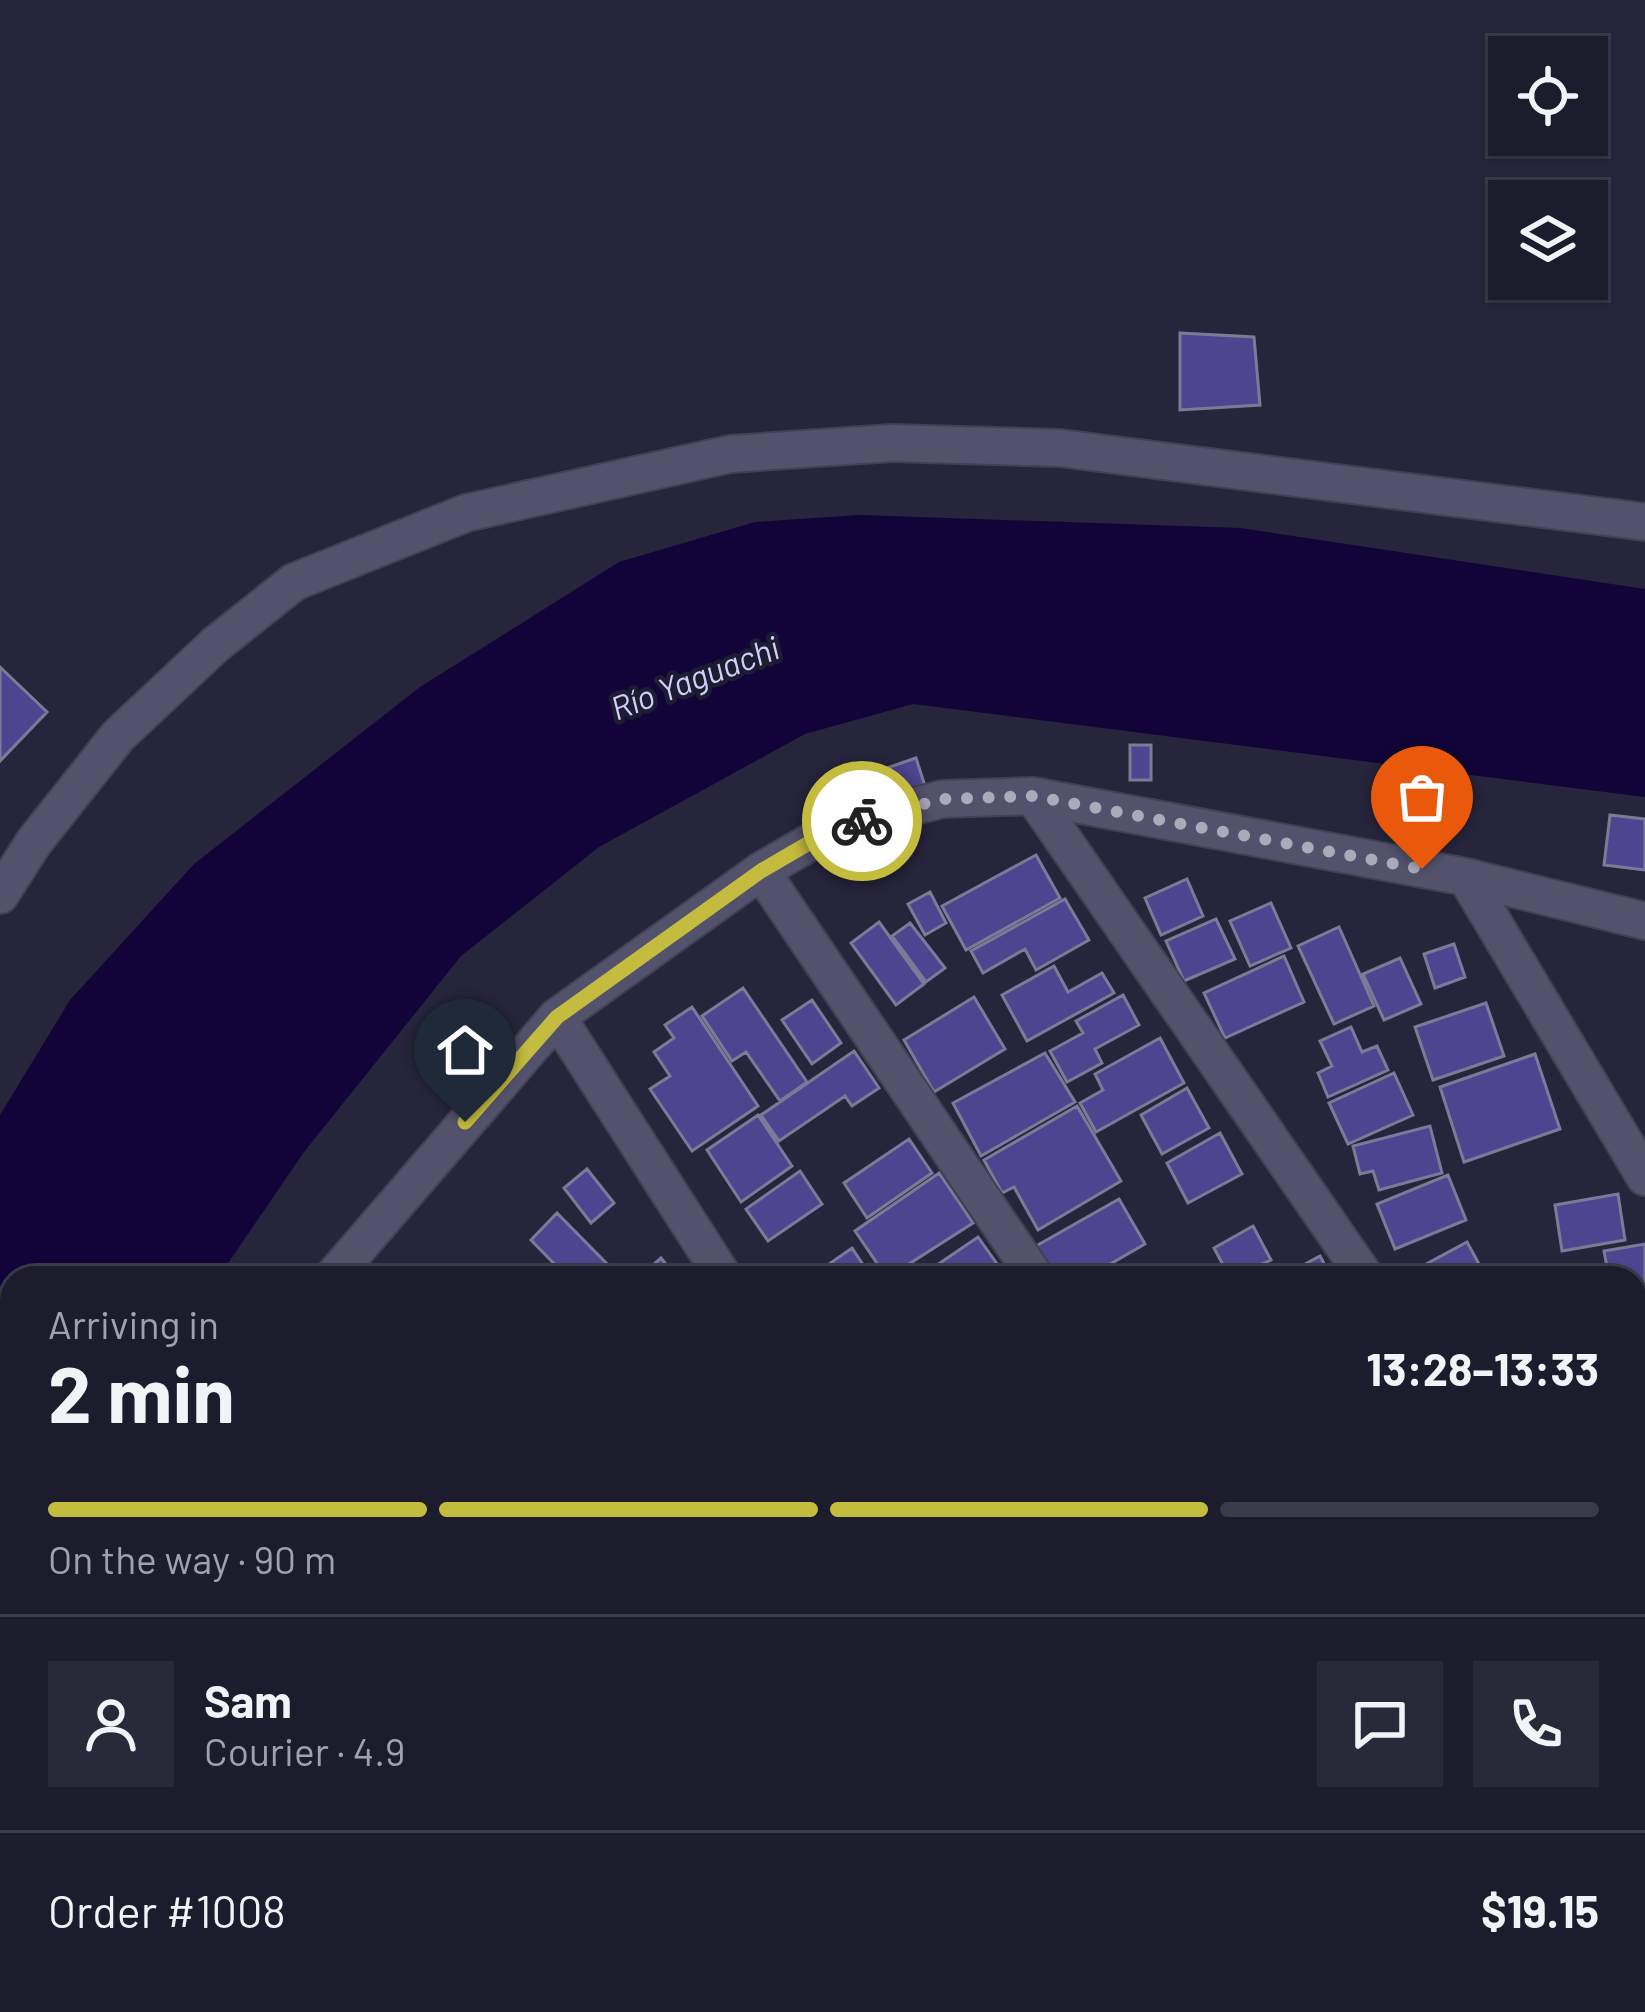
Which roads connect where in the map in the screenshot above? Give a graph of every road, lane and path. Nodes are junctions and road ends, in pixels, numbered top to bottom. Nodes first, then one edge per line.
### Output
1 (1645, 522) edge
2 (1033, 796) junction
3 (761, 871) junction
4 (1466, 877) junction
5 (0, 895) edge
6 (1645, 921) edge
7 (557, 1017) junction
8 (1645, 1177) edge
9 (349, 1266) edge
10 (716, 1266) edge
11 (1028, 1266) edge
12 (1358, 1266) edge

1 - 5 street
2 - 3 street
2 - 4 street
2 - 12 street
3 - 7 street
3 - 11 street
4 - 6 street
4 - 8 street
7 - 9 street
7 - 10 street

